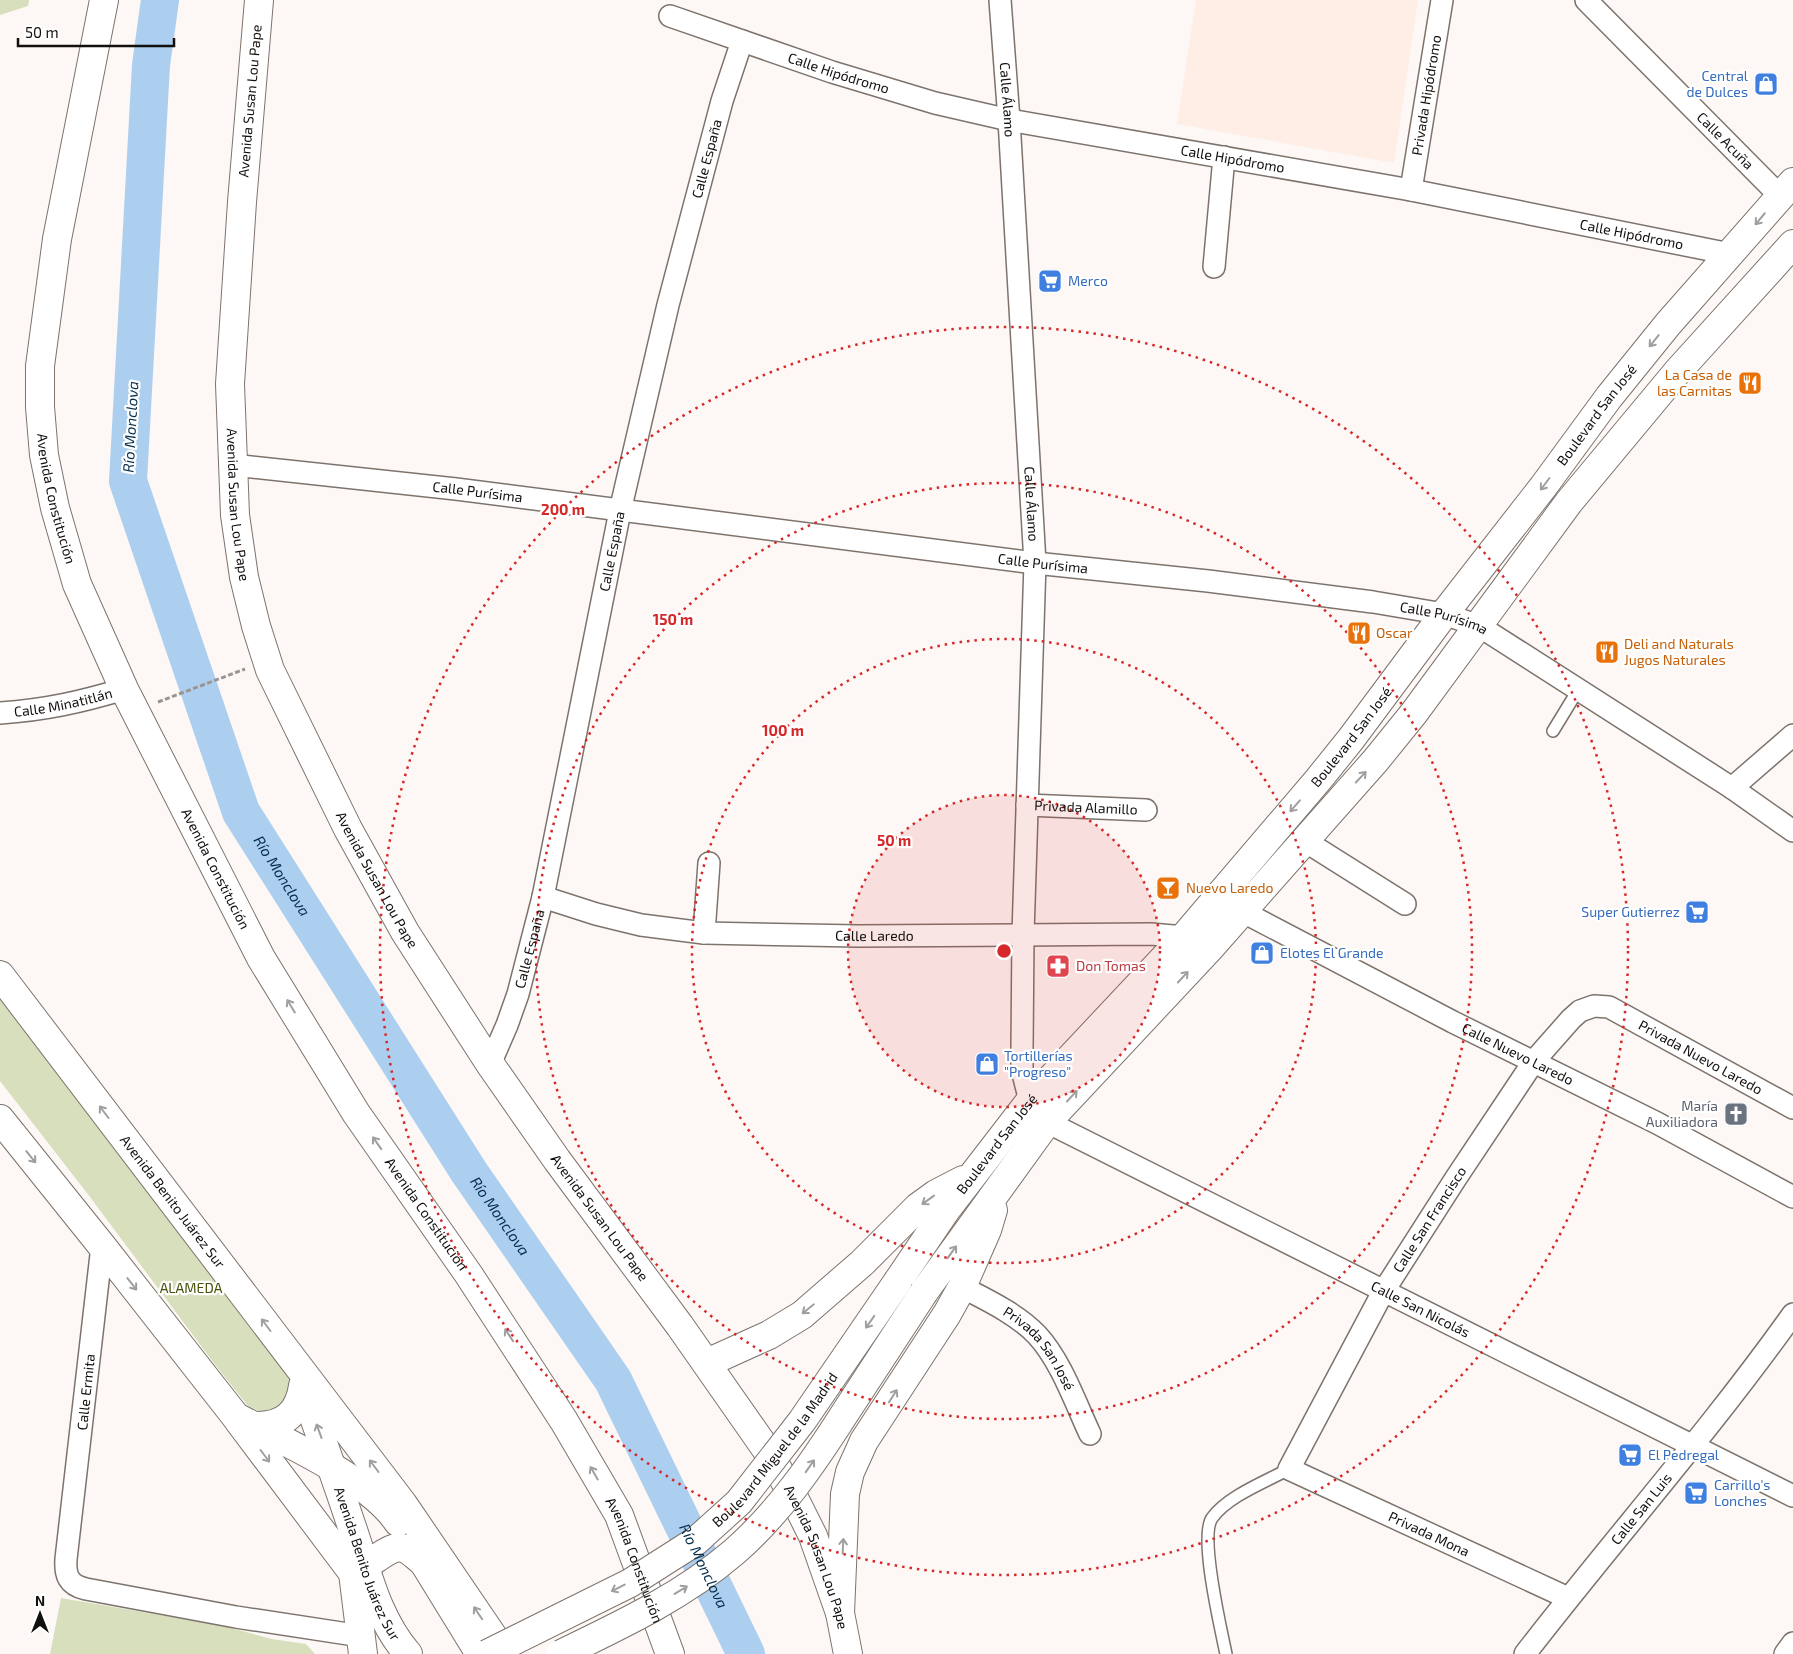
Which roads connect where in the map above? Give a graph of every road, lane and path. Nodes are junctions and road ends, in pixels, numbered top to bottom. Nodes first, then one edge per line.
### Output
1 (104, 0) edge
2 (259, 0) edge
3 (1000, 0) edge
4 (1442, 0) edge
5 (1586, 0) edge
6 (670, 16) dead end
7 (742, 41) junction
8 (1009, 120) junction
9 (1224, 157) junction
10 (1786, 189) edge
11 (1411, 190) junction
12 (1793, 244) edge
13 (1730, 254) junction
14 (1214, 267) dead end
15 (232, 465) junction
16 (620, 510) junction
17 (1035, 563) junction
18 (1444, 614) junction
19 (1479, 626) junction
20 (1416, 652) junction
21 (267, 660) junction
22 (1578, 690) junction
23 (129, 700) junction
24 (0, 713) edge
25 (1414, 714) junction
26 (1553, 731) dead end
27 (1793, 735) edge
28 (1351, 739) junction
29 (1732, 788) junction
30 (1026, 805) junction
31 (1146, 810) dead end
32 (1793, 831) edge
33 (1305, 841) junction
34 (708, 863) dead end
35 (543, 897) junction
36 (1216, 897) junction
37 (1405, 904) dead end
38 (1241, 911) junction
39 (704, 933) junction
40 (1023, 934) junction
41 (1184, 937) junction
42 (1209, 949) junction
43 (0, 975) edge
44 (1608, 1007) joint
45 (1534, 1061) junction
46 (490, 1064) junction
47 (1030, 1101) junction
48 (1793, 1108) edge
49 (0, 1119) edge
50 (1047, 1122) junction
51 (971, 1176) junction
52 (1001, 1184) junction
53 (1793, 1197) edge
54 (102, 1246) junction
55 (898, 1281) joint
56 (962, 1287) junction
57 (1383, 1292) junction
58 (1793, 1314) edge
59 (707, 1363) junction
60 (299, 1375) junction
61 (246, 1422) junction
62 (1090, 1434) dead end
63 (1693, 1446) junction
64 (332, 1468) junction
65 (1289, 1470) junction
66 (1793, 1496) edge
67 (424, 1564) junction
68 (359, 1570) junction
69 (1568, 1598) junction
70 (840, 1613) junction
71 (1793, 1643) edge
72 (362, 1645) edge
73 (588, 1648) edge
74 (408, 1654) edge
75 (480, 1654) edge
76 (487, 1654) edge
77 (505, 1654) edge
78 (561, 1654) edge
79 (670, 1654) edge
80 (848, 1654) edge
81 (1226, 1654) edge
82 (1524, 1654) edge
83 (1785, 1654) edge

1 - 23 main road, Avenida Constitución
2 - 15 main road, Avenida Susan Lou Pape
3 - 8 street, Calle Álamo
4 - 11 street, Privada Hipódromo
5 - 10 street, Calle Acuña
6 - 7 street
7 - 8 street, Calle Hipódromo
7 - 16 street, Calle España
8 - 9 street, Calle Hipódromo
8 - 17 street, Calle Álamo
9 - 11 street, Calle Hipódromo
9 - 14 street
10 -> 13 main road, Boulevard San José
11 - 13 street, Calle Hipódromo
12 - 19 main road, Boulevard San José
13 -> 18 main road, Boulevard San José
15 - 16 street, Calle Purísima
15 - 21 main road, Avenida Susan Lou Pape
16 - 17 street, Calle Purísima
16 - 35 street, Calle España
17 - 18 street, Calle Purísima
17 - 30 street, Calle Álamo
18 - 19 street, Calle Purísima
18 - 20 main road, Boulevard San José
19 - 22 street, Calle Purísima
19 - 25 main road, Boulevard San José
20 - 25 main road
20 - 28 main road, Boulevard San José
21 - 23 path
21 - 46 main road, Avenida Susan Lou Pape
22 - 26 lane
22 - 29 street, Calle Purísima
23 - 24 street, Calle Minatitlán
79 -> 23 main road, Avenida Constitución
25 - 28 main road
33 -> 25 main road, Boulevard San José
27 - 29 street
28 -> 36 main road, Boulevard San José
29 - 32 street, Calle Purísima
30 - 31 street, Privada Alamillo
30 - 40 street, Calle Álamo
33 - 37 street
33 - 38 main road, Boulevard San José
34 - 39 street
35 - 39 street, Calle Laredo
35 - 46 street, Calle España
36 - 38 street, Calle Nuevo Laredo
36 - 41 main road, Boulevard San José
38 - 42 main road, Boulevard San José
38 - 45 street, Calle Nuevo Laredo
39 - 40 street, Calle Laredo
40 - 41 street, Calle Laredo
40 - 47 street, Calle Álamo
41 - 42 street, Calle Laredo
41 - 47 main road, Boulevard San José
50 -> 42 main road, Boulevard San José
60 -> 43 main road, Avenida Benito Juárez Sur
44 - 45 street, Calle San Francisco
44 - 48 street, Privada Nuevo Laredo
45 - 53 street, Calle Nuevo Laredo
45 - 57 street, Calle San Francisco
46 - 59 main road, Avenida Susan Lou Pape
47 - 50 street, Calle Álamo
47 - 51 main road, Boulevard San José
49 -> 54 main road, Avenida Benito Juárez Sur
50 - 52 main road, Boulevard San José
50 - 57 street, Calle San Nicolás
51 - 55 main road, Boulevard San José
51 -> 59 main road
52 - 56 main road
73 -> 52 main road, Boulevard San José, bridge
54 -> 61 main road, Avenida Benito Juárez Sur
54 - 72 street, Calle Ermita
55 -> 76 main road, Boulevard Miguel de la Madrid, bridge
56 - 62 street, Privada San José
70 -> 56 main road
57 - 63 street, Calle San Nicolás
57 - 65 street, Calle San Francisco
58 - 63 street, Calle San Luis
59 - 70 main road, Avenida Susan Lou Pape
60 - 61 main road
64 -> 60 main road, Avenida Benito Juárez Sur
77 -> 60 main road
61 - 64 main road, Avenida Benito Juárez Sur
61 -> 68 main road
63 - 66 street, Calle San Nicolás
63 - 69 street, Calle San Luis
64 - 67 main road
64 - 68 main road, Avenida Benito Juárez Sur
65 - 69 street, Privada Mona
65 - 81 lane
67 - 68 main road
67 - 75 main road
68 - 72 main road
68 - 74 main road, Avenida Benito Juárez Sur
69 - 82 street, Calle San Luis
70 - 80 main road, Avenida Susan Lou Pape
71 - 83 street
73 - 78 main road, bridge

